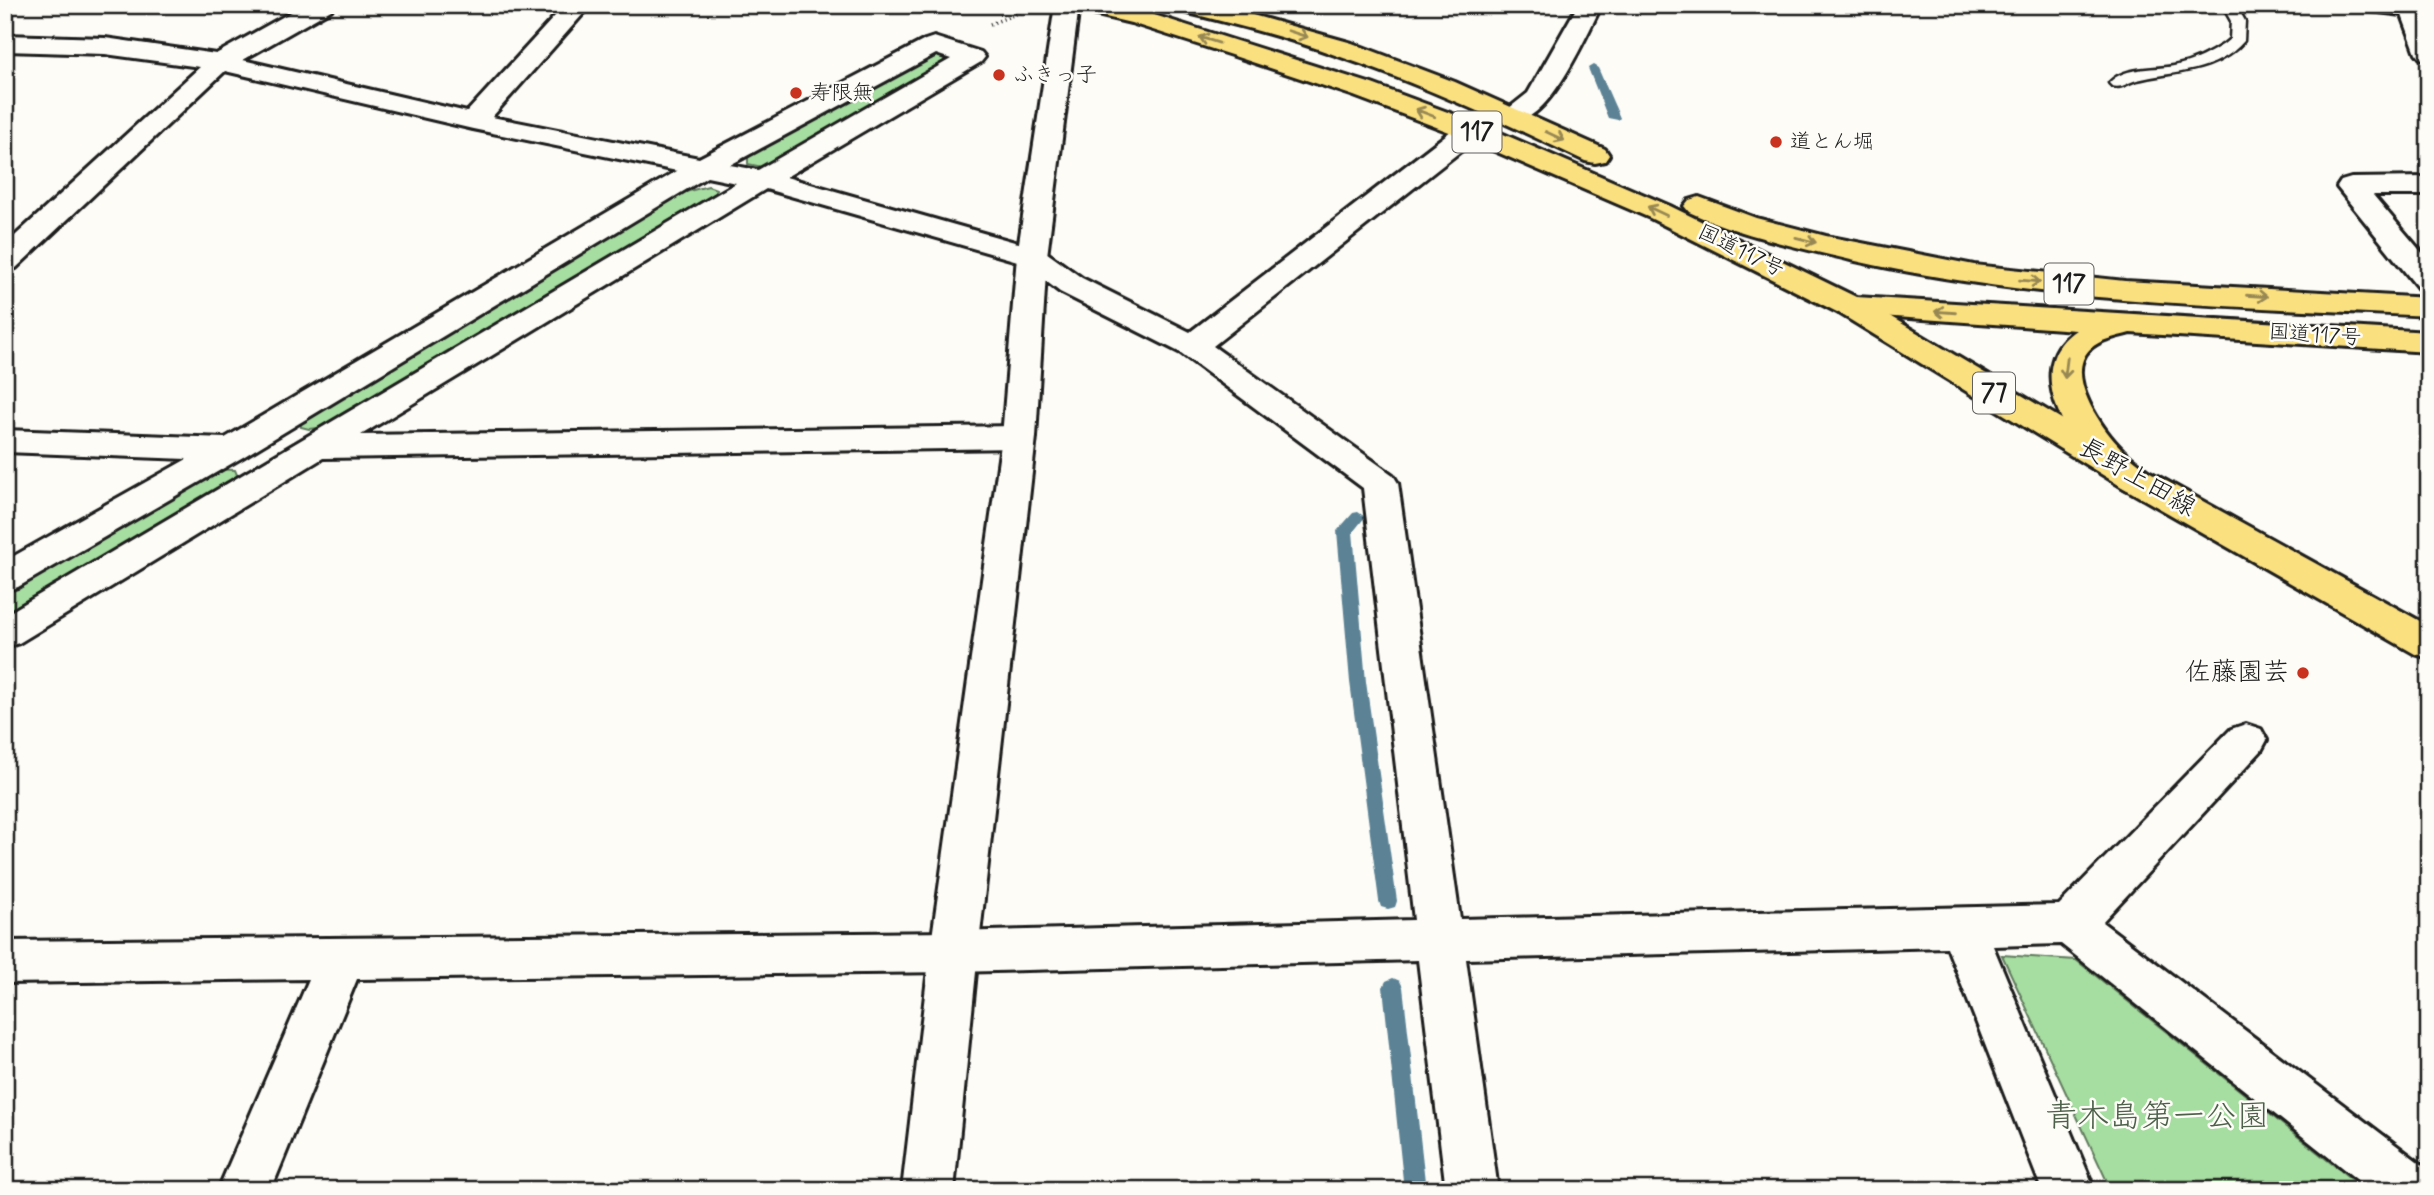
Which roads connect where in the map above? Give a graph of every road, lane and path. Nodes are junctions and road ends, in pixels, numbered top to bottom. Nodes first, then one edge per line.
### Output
1 (322, 5) edge
2 (579, 5) edge
3 (1067, 5) edge
4 (1085, 5) edge
5 (1185, 5) edge
6 (1590, 5) edge
7 (2229, 5) edge
8 (2372, 5) edge
9 (1028, 9) dead end
10 (2420, 9) edge
11 (997, 22) dead end
12 (5, 43) edge
13 (2429, 53) edge
14 (220, 62) junction
15 (2117, 83) dead end
16 (1512, 116) junction
17 (473, 121) junction
18 (1471, 130) junction
19 (704, 167) junction
20 (764, 180) junction
21 (2429, 186) edge
22 (1717, 214) junction
23 (1032, 256) junction
24 (5, 262) edge
25 (2429, 281) edge
26 (1850, 306) junction
27 (2429, 307) edge
28 (2136, 324) junction
29 (2429, 342) edge
30 (1192, 346) junction
31 (1019, 437) junction
32 (5, 441) edge
33 (316, 447) junction
34 (231, 449) junction
35 (2137, 480) junction
36 (5, 578) edge
37 (5, 633) edge
38 (2429, 644) edge
39 (2246, 740) dead end
40 (2070, 924) junction
41 (1962, 926) junction
42 (1440, 942) junction
43 (954, 953) junction
44 (341, 960) junction
45 (5, 962) edge
46 (244, 1190) edge
47 (928, 1190) edge
48 (1472, 1190) edge
49 (2069, 1190) edge
50 (2412, 1190) edge

1 - 14 street
2 - 17 street
3 - 23 street
18 -> 4 main road, 国道117号 / 117
5 -> 16 main road, 国道117号 / 117
6 - 16 street
7 - 15 lane
8 - 10 street
9 - 11 path
10 - 13 street
12 - 14 street
14 - 17 street
14 - 24 street
16 -> 22 main road, 国道117号 / 117
17 - 19 street
26 -> 18 main road, 国道117号 / 117
18 - 30 street
19 - 20 street
19 - 20 street
19 - 34 street
20 - 23 street
20 - 33 street
21 - 25 street
22 - 26 main road
22 -> 27 main road, 国道117号 / 117
23 - 30 street
23 - 31 street
28 -> 26 main road, 国道117号 / 117
26 - 35 main road, 長野上田線 / 77
28 - 29 main road, 国道117号 / 117
28 -> 35 main road
30 - 42 street
31 - 33 street
31 - 43 street
32 - 34 street
33 - 34 street
33 - 37 street
34 - 36 street
35 - 38 main road, 長野上田線 / 77
39 - 40 street
40 - 41 street
40 - 50 street
41 - 42 street
41 - 49 street
42 - 43 street
42 - 48 street
43 - 44 street
43 - 47 street
44 - 45 street
44 - 46 street

